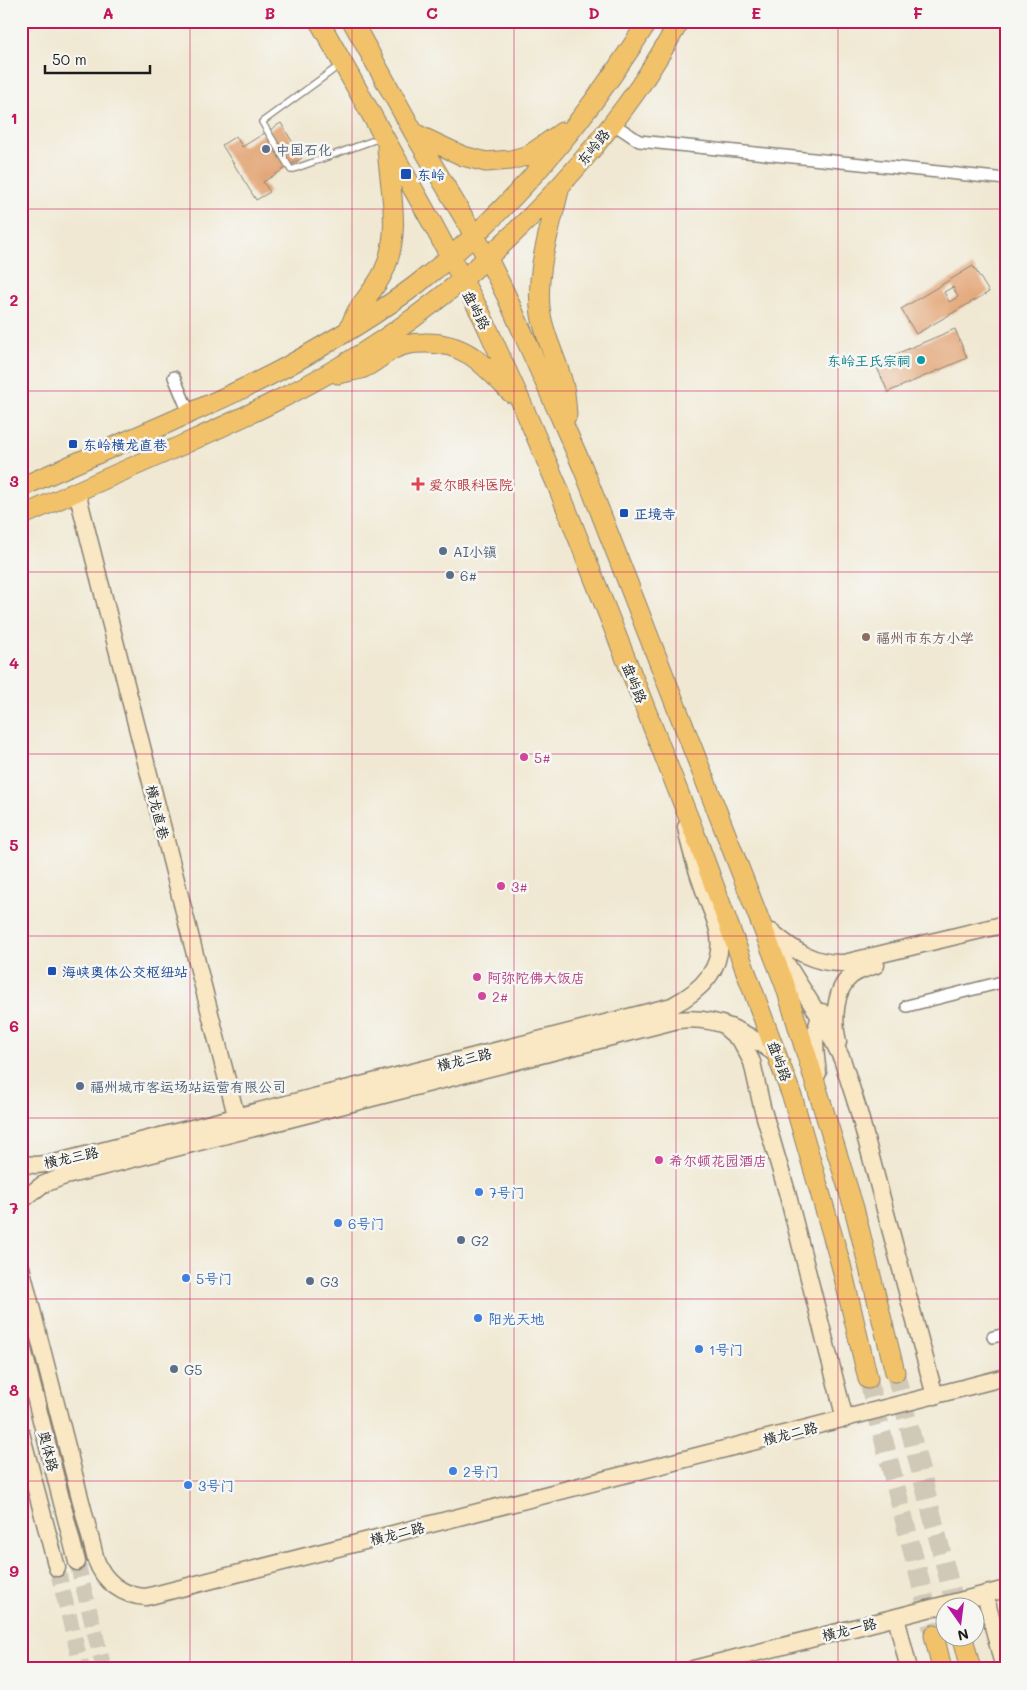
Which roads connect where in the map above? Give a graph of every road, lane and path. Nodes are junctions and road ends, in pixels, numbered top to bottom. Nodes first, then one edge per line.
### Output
1 (319, 21) edge
2 (352, 21) edge
3 (648, 21) edge
4 (680, 21) edge
5 (342, 63) junction
6 (582, 118) junction
7 (612, 123) junction
8 (414, 133) junction
9 (384, 140) junction
10 (1006, 179) edge
11 (560, 186) junction
12 (473, 236) junction
13 (449, 256) junction
14 (487, 257) junction
15 (461, 279) junction
16 (349, 330) junction
17 (174, 377) dead end
18 (320, 378) junction
19 (522, 404) junction
20 (189, 413) junction
21 (569, 433) junction
22 (21, 488) edge
23 (77, 492) junction
24 (21, 516) edge
25 (678, 790) junction
26 (762, 924) junction
27 (1006, 924) edge
28 (1006, 933) edge
29 (1006, 981) edge
30 (844, 984) junction
31 (907, 1006) dead end
32 (819, 1016) junction
33 (711, 1020) junction
34 (777, 1055) junction
35 (842, 1058) junction
36 (823, 1105) junction
37 (238, 1124) junction
38 (21, 1164) edge
39 (21, 1200) edge
40 (21, 1267) edge
41 (1006, 1334) edge
42 (993, 1337) dead end
43 (21, 1341) edge
44 (895, 1372) tunnel mouth
45 (1006, 1377) edge
46 (868, 1379) tunnel mouth
47 (935, 1396) junction
48 (846, 1419) junction
49 (21, 1433) edge
50 (77, 1562) tunnel mouth
51 (56, 1568) tunnel mouth
52 (1006, 1588) edge
53 (985, 1594) junction
54 (896, 1617) junction
55 (937, 1648) tunnel mouth
56 (966, 1648) edge
57 (693, 1669) edge
58 (909, 1669) edge
59 (942, 1669) edge
60 (971, 1669) edge
61 (1004, 1669) edge

1 - 5 main road, 盘屿路
2 - 8 main road, 盘屿路
3 - 6 main road, 东岭路
4 - 7 main road, 东岭路
5 - 9 main road, 盘屿路
5 - 9 lane
6 - 8 main road
6 - 12 main road, 东岭路
7 - 10 street
7 - 11 main road, 东岭路
8 - 12 main road, 盘屿路
9 - 13 main road, 盘屿路
9 - 16 main road
11 - 14 main road, 东岭路
11 - 21 main road
12 - 13 main road, 东岭路
12 - 14 main road, 盘屿路
13 - 15 main road, 盘屿路
13 - 16 main road, 东岭路
14 - 15 main road, 东岭路
14 - 21 main road, 盘屿路
15 - 18 main road, 东岭路
15 - 19 main road, 盘屿路
16 - 20 main road, 东岭路
17 - 20 street
18 - 19 main road
18 - 23 main road
19 - 25 main road, 盘屿路
20 - 22 main road, 东岭路
21 - 26 main road, 盘屿路
23 - 24 main road
23 - 37 street, 横龙直巷
25 - 34 main road, 盘屿路
25 - 37 street, 横龙三路
26 - 27 street
26 - 32 street
26 - 36 main road, 盘屿路
28 - 30 street
29 - 31 street
30 - 32 street
30 - 35 street
32 - 35 street
32 - 36 street
33 - 34 street, 横龙三路
33 - 37 street, 横龙三路
33 - 48 street
34 - 46 main road, 盘屿路
35 - 47 street
36 - 44 main road, 盘屿路
37 - 38 street, 横龙三路
37 - 39 street, 横龙三路
40 - 48 street, 横龙二路
41 - 42 street
43 - 50 street, 奥体路
45 - 47 street, 横龙二路
47 - 48 street, 横龙二路
49 - 51 street, 奥体路
52 - 53 street, 横龙一路
53 - 54 street, 横龙一路
53 - 61 street
54 - 57 street, 横龙一路
54 - 58 street
55 - 59 main road
56 - 60 main road

